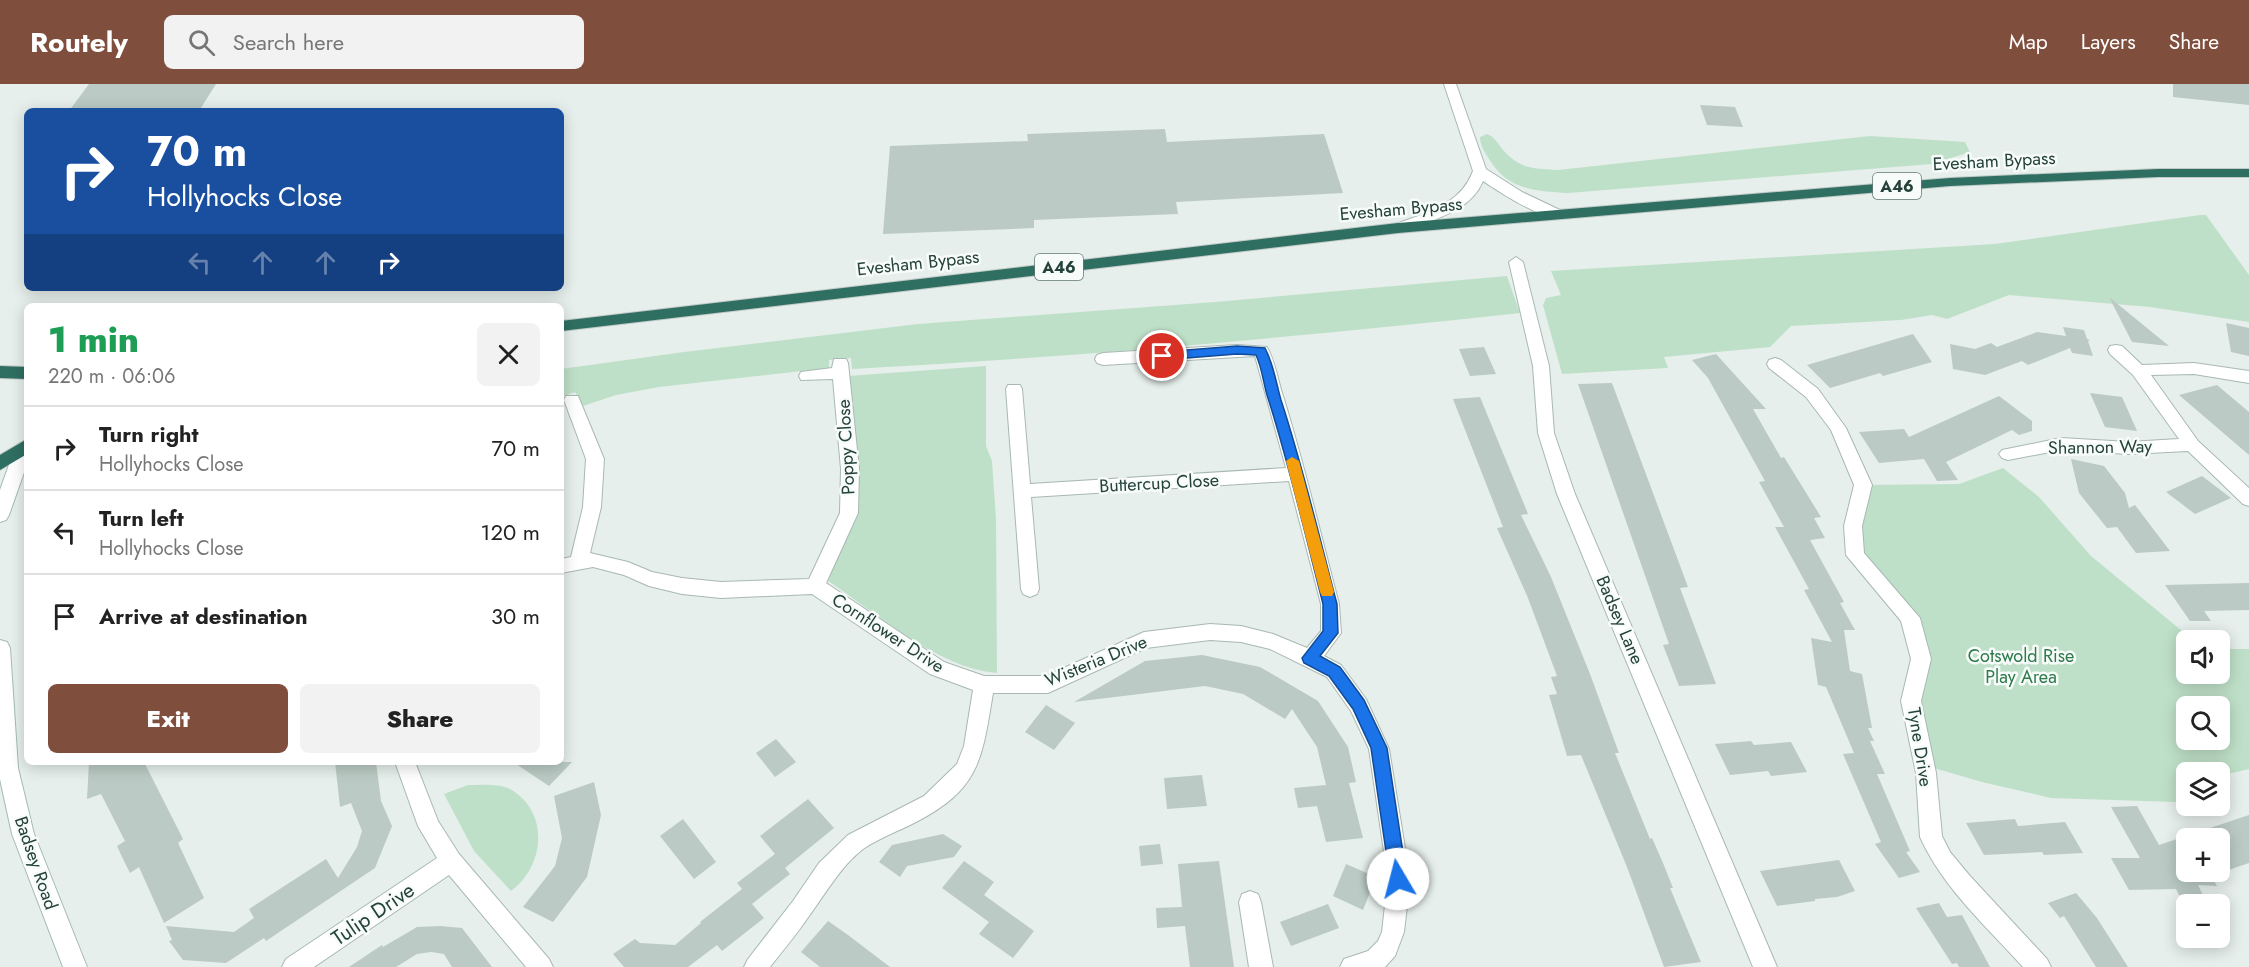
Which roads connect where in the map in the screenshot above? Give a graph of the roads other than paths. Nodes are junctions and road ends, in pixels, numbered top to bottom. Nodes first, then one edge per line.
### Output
1 (1450, 84) edge
2 (1480, 171) junction
3 (2249, 173) edge
4 (1557, 214) junction
5 (1398, 228) junction
6 (1516, 262) dead end
7 (564, 326) edge
8 (2115, 350) dead end
9 (1102, 359) dead end
10 (1775, 364) dead end
11 (2139, 371) junction
12 (807, 375) dead end
13 (2249, 377) edge
14 (1014, 389) dead end
15 (572, 400) dead end
16 (2192, 445) junction
17 (24, 448) edge
18 (24, 452) edge
19 (2008, 454) dead end
20 (0, 464) edge
21 (1295, 474) junction
22 (1022, 491) junction
23 (2249, 499) edge
24 (0, 515) edge
25 (570, 564) edge
26 (815, 586) junction
27 (1030, 590) dead end
28 (0, 648) edge
29 (1310, 658) junction
30 (984, 685) junction
31 (406, 765) edge
32 (451, 861) junction
33 (1250, 902) dead end
34 (760, 966) edge
35 (75, 967) edge
36 (294, 967) edge
37 (541, 967) edge
38 (1261, 967) edge
39 (1352, 967) edge
40 (1765, 967) edge
41 (2039, 967) edge

1 - 2 street
2 - 4 street
2 - 5 street
3 - 4 highway, Evesham Bypass / A46
4 - 5 highway, Evesham Bypass / A46
5 - 7 highway, Evesham Bypass / A46
6 - 40 street, Badsey Lane
8 - 11 street
9 - 21 street
10 - 41 street, Tyne Drive
11 - 13 street
11 - 16 street
12 - 26 street, Poppy Close
14 - 22 street
15 - 25 street
16 - 19 street, Shannon Way
16 - 23 street
17 - 20 highway
18 - 24 street
21 - 22 street, Buttercup Close
21 - 29 street
22 - 27 street
25 - 26 street, Cornflower Drive
26 - 30 street, Cornflower Drive
28 - 35 street, Badsey Road
29 - 30 street, Wisteria Drive
29 - 39 street, Wisteria Drive
30 - 34 street
31 - 32 street
32 - 36 street, Tulip Drive
32 - 37 street
33 - 38 street

